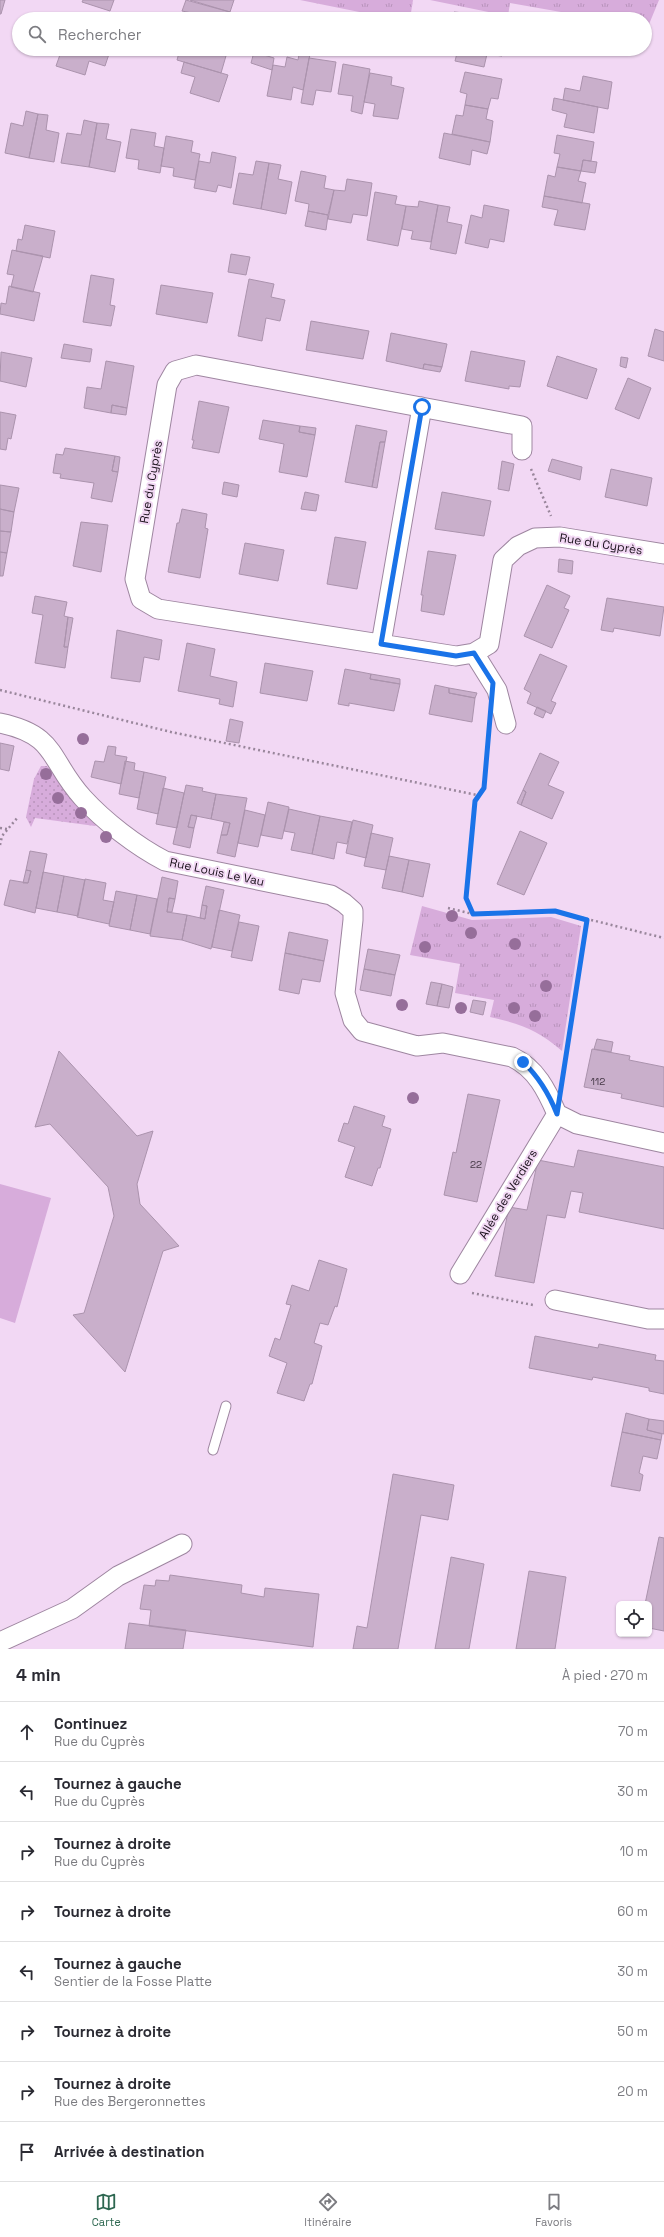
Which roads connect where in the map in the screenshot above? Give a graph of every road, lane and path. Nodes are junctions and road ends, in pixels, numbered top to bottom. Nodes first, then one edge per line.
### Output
1 (422, 407) junction
2 (522, 450) joint
3 (560, 537) junction
4 (664, 554) edge
5 (381, 644) junction
6 (474, 653) junction
7 (0, 690) edge
8 (0, 723) edge
9 (497, 728) joint
10 (477, 795) junction
11 (18, 817) dead end
12 (0, 828) edge
13 (7, 829) junction
14 (0, 845) edge
15 (448, 908) dead end
16 (473, 914) junction
17 (587, 920) junction
18 (664, 938) edge
19 (563, 1076) dead end
20 (557, 1114) junction
21 (664, 1143) edge
22 (460, 1274) joint
23 (555, 1300) joint
24 (664, 1319) edge
25 (226, 1406) dead end
26 (212, 1450) dead end
27 (182, 1544) dead end
28 (0, 1642) edge

1 - 2 street, Rue du Cyprès
1 - 5 street
1 - 5 street, Rue du Cyprès
2 - 3 path
3 - 4 street, Rue du Cyprès
3 - 6 street, Rue du Cyprès
5 - 6 street, Rue du Cyprès
6 - 9 street
7 - 10 path
8 - 20 street, Rue Louis Le Vau
9 - 10 path
10 - 16 path
11 - 13 path
12 - 13 path
13 - 14 path
15 - 16 path
16 - 17 path
17 - 18 path
17 - 19 path
20 - 21 street
20 - 22 street, Allée des Verdiers
22 - 23 path
23 - 24 street
25 - 26 lane
27 - 28 street

